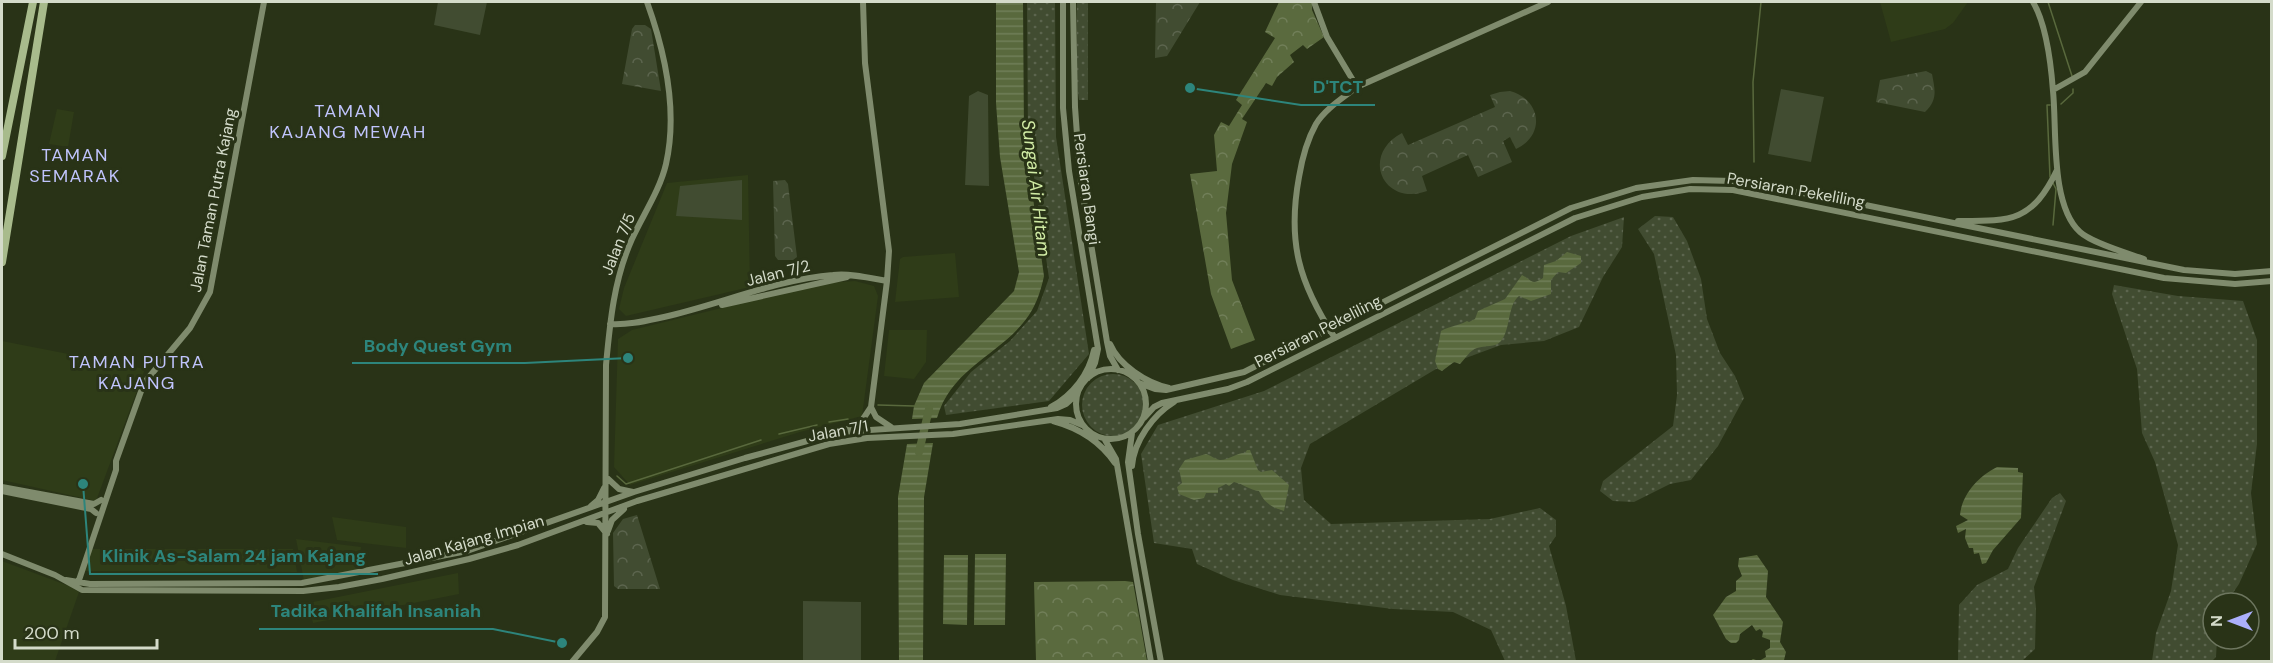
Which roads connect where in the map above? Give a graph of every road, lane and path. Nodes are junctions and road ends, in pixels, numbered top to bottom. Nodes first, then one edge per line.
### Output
1 (33, 2) edge
2 (44, 2) edge
3 (264, 2) edge
4 (647, 2) edge
5 (863, 2) edge
6 (1063, 2) edge
7 (1073, 2) edge
8 (1314, 2) edge
9 (1548, 2) edge
10 (2033, 2) edge
11 (2141, 2) edge
12 (1357, 87) junction
13 (2054, 90) junction
14 (2, 156) edge
15 (2057, 170) junction
16 (1819, 195) junction
17 (1817, 206) junction
18 (1945, 221) junction
19 (2, 262) edge
20 (2164, 266) junction
21 (2271, 272) edge
22 (887, 280) junction
23 (2271, 281) edge
24 (610, 324) junction
25 (1104, 326) junction
26 (1329, 329) junction
27 (1096, 338) junction
28 (1335, 338) junction
29 (1118, 370) junction
30 (1088, 378) junction
31 (1139, 383) junction
32 (1174, 389) junction
33 (1077, 394) junction
34 (1180, 399) junction
35 (871, 407) junction
36 (1042, 411) junction
37 (1143, 418) junction
38 (1046, 420) junction
39 (1082, 425) junction
40 (892, 427) junction
41 (840, 432) junction
42 (1132, 433) junction
43 (1105, 440) junction
44 (116, 461) junction
45 (1117, 467) junction
46 (606, 477) junction
47 (1130, 477) junction
48 (2, 489) edge
49 (634, 492) junction
50 (637, 501) junction
51 (606, 503) junction
52 (97, 511) junction
53 (577, 513) junction
54 (606, 513) junction
55 (579, 523) junction
56 (607, 535) junction
57 (467, 551) junction
58 (2, 554) edge
59 (469, 559) junction
60 (76, 584) junction
61 (572, 662) edge
62 (1151, 662) edge
63 (1161, 662) edge

1 - 14 highway
2 - 19 highway
3 - 44 street, Jalan Taman Putra Kajang
4 - 24 street, Jalan 7/5
5 - 22 street, Jalan 7/1
6 - 27 street, Persiaran Bangi
7 - 25 street, Persiaran Bangi
8 - 12 street
9 - 12 street
10 - 13 street
11 - 13 street
12 - 26 street
13 - 15 street
15 - 18 street
15 - 20 street
16 - 17 street
16 - 18 street, Persiaran Pekeliling
16 - 26 street, Persiaran Pekeliling
17 - 23 street, Persiaran Pekeliling
17 - 28 street, Persiaran Pekeliling
18 - 20 street, Persiaran Pekeliling
20 - 21 street, Persiaran Pekeliling
22 - 24 street, Jalan 7/2
22 - 35 street, Jalan 7/1
24 - 46 street, Jalan 7/5
25 - 29 street, Persiaran Bangi
25 - 32 street
26 - 28 street
26 - 32 street, Persiaran Pekeliling
27 - 30 street, Persiaran Bangi
27 - 36 street
28 - 34 street, Persiaran Pekeliling
29 - 30 street
29 - 31 street
30 - 33 street
31 - 32 street, Persiaran Pekeliling
31 - 37 street
33 - 36 street, Jalan 7/1
33 - 39 street
34 - 37 street, Persiaran Pekeliling
34 - 47 street
35 - 40 street, Jalan 7/1
35 - 41 street, Jalan 7/1
36 - 40 street, Jalan 7/1
37 - 42 street
38 - 39 street, Jalan 7/1
38 - 45 street
38 - 50 street, Jalan 7/1
39 - 43 street
40 - 41 street, Jalan 7/1
41 - 49 street, Jalan 7/1
42 - 43 street
42 - 47 street
43 - 45 street
44 - 52 street
44 - 52 street, Jalan Taman Putra Kajang
45 - 62 street
46 - 49 street
46 - 51 street, Jalan 7/5
46 - 53 street
47 - 63 street
48 - 52 street
49 - 51 street, Jalan 7/1
50 - 54 street, Jalan 7/1
50 - 56 street
51 - 53 street, Jalan Kajang Impian
51 - 54 street, Jalan 7/5
52 - 60 street, Jalan Taman Putra Kajang
53 - 57 street, Jalan Kajang Impian
54 - 55 street, Jalan Kajang Impian
54 - 56 street, Jalan 7/5
55 - 56 street
55 - 59 street, Jalan Kajang Impian
56 - 61 street, Jalan 7/5
57 - 59 street
57 - 60 street, Jalan Kajang Impian
58 - 60 street, Jalan Kajang Impian
59 - 60 street, Jalan Kajang Impian

